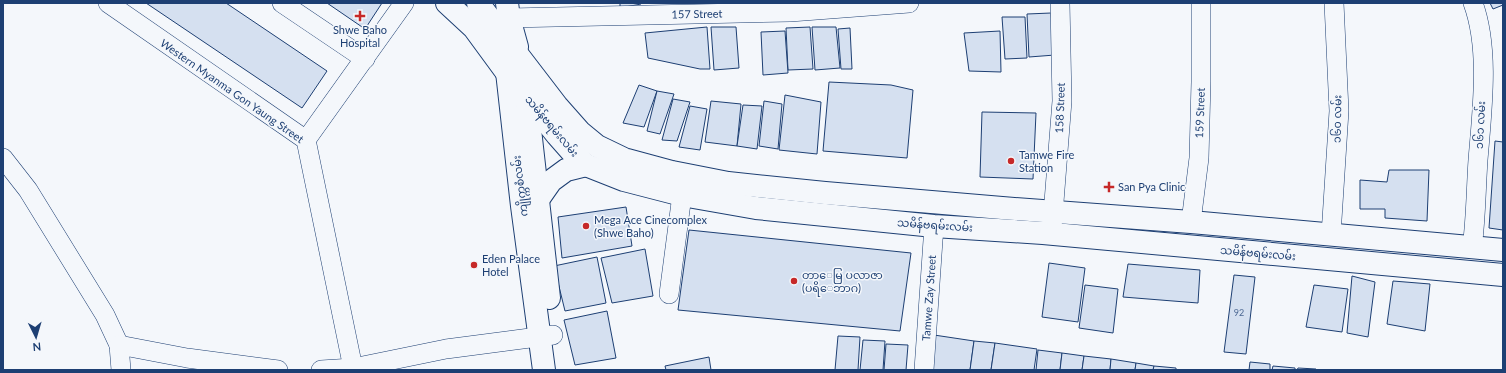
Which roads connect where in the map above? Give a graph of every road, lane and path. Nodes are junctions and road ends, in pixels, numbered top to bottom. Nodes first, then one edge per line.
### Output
1 (108, 3) edge
2 (282, 3) edge
3 (404, 3) edge
4 (447, 3) edge
5 (478, 3) edge
6 (909, 3) edge
7 (1060, 3) edge
8 (1201, 3) edge
9 (1334, 3) edge
10 (1473, 3) edge
11 (500, 12) edge
12 (365, 59) junction
13 (513, 65) junction
14 (527, 96) junction
15 (306, 140) junction
16 (3, 158) edge
17 (586, 165) junction
18 (682, 195) junction
19 (918, 200) junction
20 (538, 201) junction
21 (986, 207) junction
22 (1054, 212) junction
23 (1191, 222) junction
24 (924, 225) junction
25 (985, 228) junction
26 (1052, 234) junction
27 (1331, 235) junction
28 (1472, 248) junction
29 (1503, 250) edge
30 (1503, 275) edge
31 (669, 294) dead end
32 (546, 336) junction
33 (119, 345) junction
34 (353, 368) junction
35 (121, 370) edge
36 (278, 370) edge
37 (321, 370) edge
38 (544, 370) edge
39 (558, 370) edge
40 (924, 370) edge

1 - 15 street, Western Myanma Gon Yaung Street
2 - 12 street
3 - 12 street
4 - 13 main road, သမိန်ဗရမ်းလမ်း
5 - 11 main road
6 - 11 street, 157 Street
7 - 22 street, 158 Street
8 - 23 street, 159 Street
9 - 27 street, ၁၆၀ လမ်း
10 - 28 street, ၁၆၁ လမ်း
11 - 13 main road, ကျိုက္ကစံလမ်း
12 - 15 street
13 - 14 main road, သမိန်ဗရမ်းလမ်း
13 - 19 main road, သမိန်ဗရမ်းလမ်း
13 - 32 main road, ကျိုက္ကစံလမ်း
14 - 17 main road, သမိန်ဗရမ်းလမ်း
14 - 20 main road, ကျိုက္ကစံလမ်း
15 - 34 street, Western Myanma Gon Yaung Street
16 - 33 street
17 - 18 main road, သမိန်ဗရမ်းလမ်း
17 - 20 main road
18 - 24 main road, သမိန်ဗရမ်းလမ်း
18 - 31 street
19 - 21 main road, သမိန်ဗရမ်းလမ်း
19 - 24 main road
20 - 32 main road, ကျိုက္ကစံလမ်း
21 - 22 main road, သမိန်ဗရမ်းလမ်း
21 - 25 main road
22 - 23 main road, သမိန်ဗရမ်းလမ်း
22 - 26 street, 158 Street
23 - 27 main road, သမိန်ဗရမ်းလမ်း
24 - 25 main road, သမိန်ဗရမ်းလမ်း
24 - 40 street, Tamwe Zay Street
25 - 26 main road, သမိန်ဗရမ်းလမ်း
26 - 30 main road, သမိန်ဗရမ်းလမ်း
27 - 28 main road, သမိန်ဗရမ်းလမ်း
28 - 29 main road, သမိန်ဗရမ်းလမ်း
32 - 34 street
32 - 38 main road, ကျိုက္ကစံလမ်း
32 - 39 main road, ကျိုက္ကစံလမ်း
33 - 35 street
33 - 36 street
34 - 37 street

